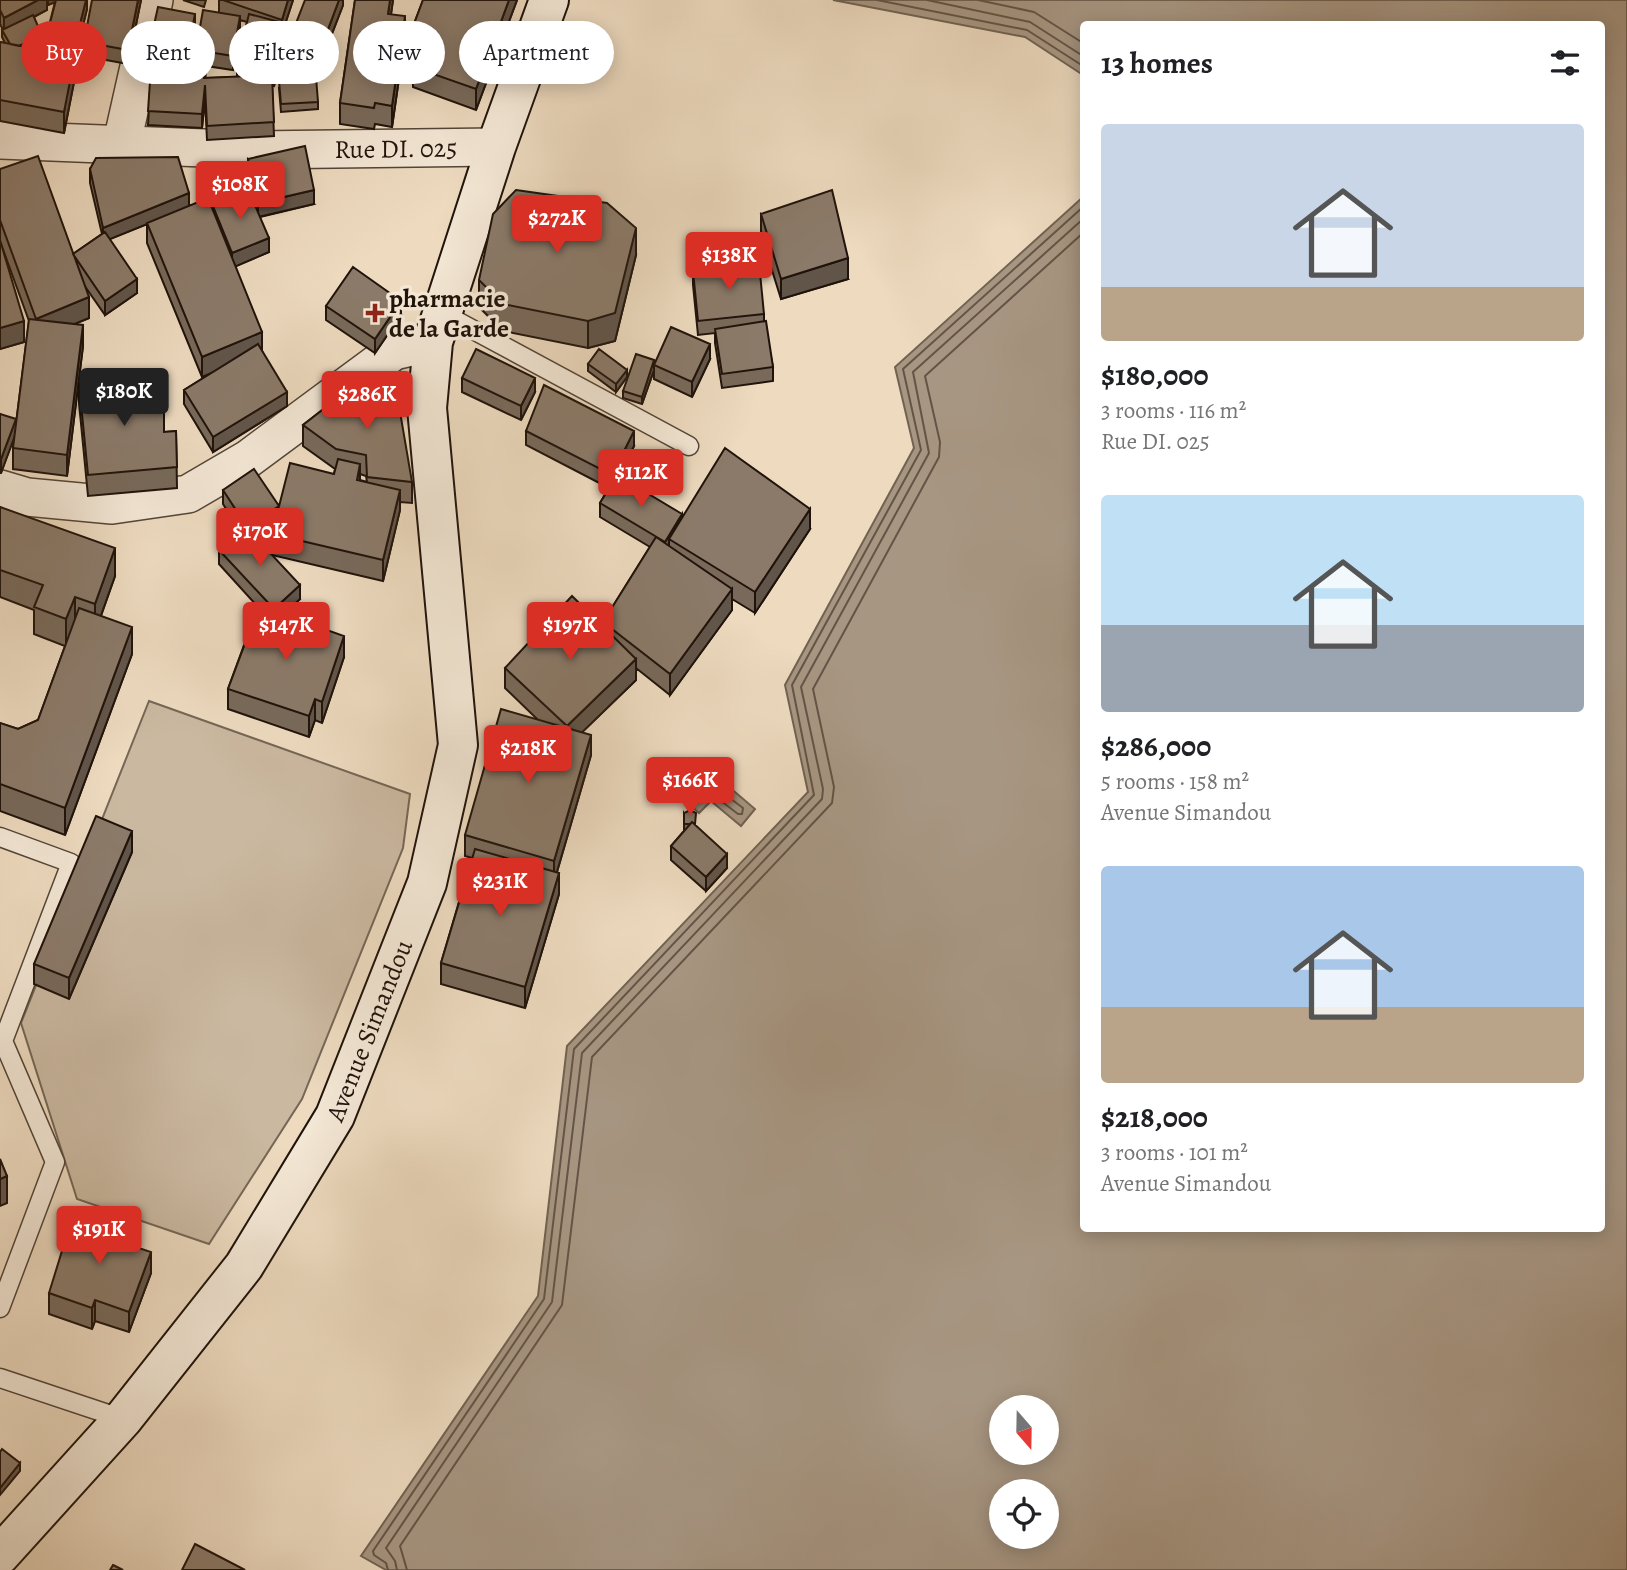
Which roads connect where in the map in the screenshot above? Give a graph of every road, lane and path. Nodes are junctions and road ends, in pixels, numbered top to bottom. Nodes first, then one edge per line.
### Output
1 (154, 0) edge
2 (549, 0) edge
3 (0, 140) edge
4 (121, 147) junction
5 (496, 147) junction
6 (438, 328) junction
7 (689, 446) dead end
8 (0, 489) edge
9 (0, 837) edge
10 (0, 1308) edge
11 (0, 1378) edge
12 (123, 1419) junction
13 (0, 1555) edge

1 - 4 street
2 - 5 main road, Avenue Simandou
3 - 4 street, Rue DI. 025
4 - 5 street, Rue DI. 025
5 - 6 main road, Avenue Simandou
6 - 7 lane
6 - 8 street
6 - 12 main road, Avenue Simandou
9 - 10 lane
11 - 12 lane
12 - 13 main road, Avenue Simandou

